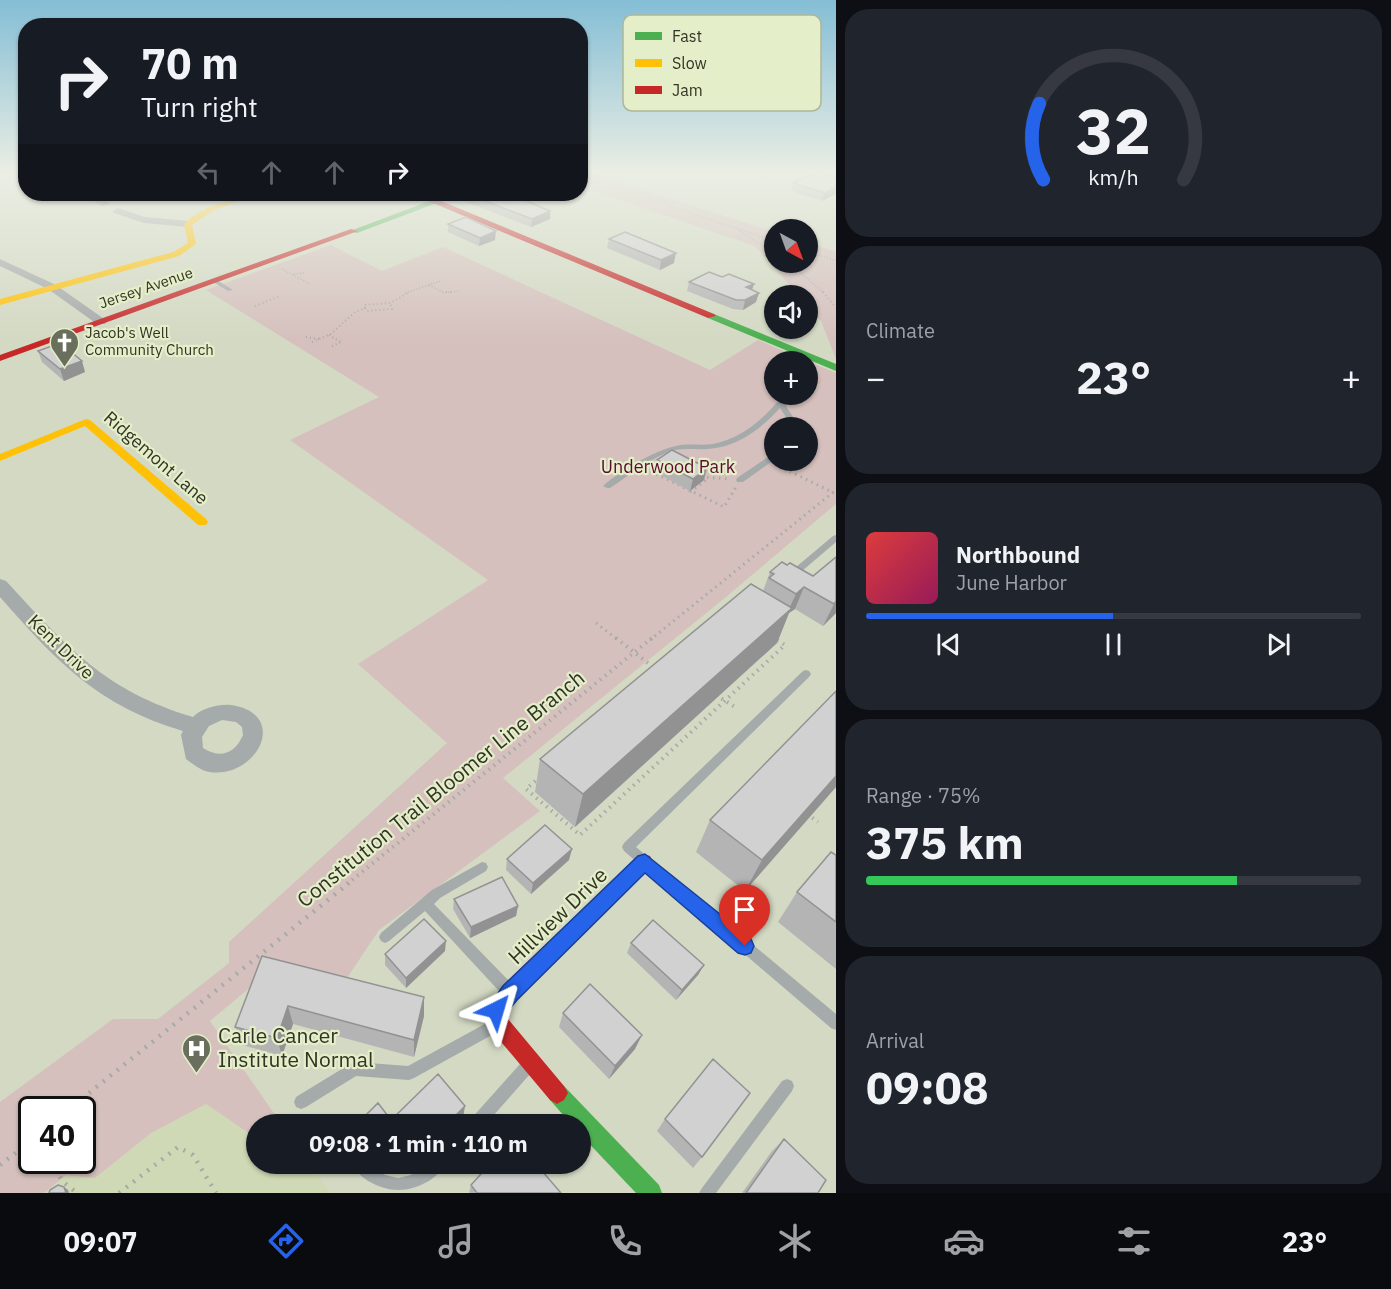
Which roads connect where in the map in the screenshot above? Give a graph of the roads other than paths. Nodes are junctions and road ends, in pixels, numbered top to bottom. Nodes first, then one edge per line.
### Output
1 (189, 228) edge
2 (364, 228) edge
3 (500, 228) edge
4 (0, 262) edge
5 (215, 281) junction
6 (52, 287) junction
7 (230, 290) dead end
8 (0, 302) edge
9 (101, 321) junction
10 (784, 351) edge
11 (0, 357) edge
12 (818, 364) edge
13 (836, 368) edge
14 (780, 405) edge
15 (0, 458) edge
16 (764, 464) edge
17 (740, 480) road end
18 (607, 486) dead end
19 (202, 522) dead end
20 (836, 538) edge
21 (792, 575) edge
22 (0, 585) edge
23 (806, 674) dead end
24 (195, 726) dead end
25 (645, 862) junction
26 (482, 867) dead end
27 (425, 903) junction
28 (385, 938) dead end
29 (510, 993) junction
30 (836, 1023) edge
31 (499, 1024) junction
32 (531, 1063) junction
33 (786, 1086) dead end
34 (301, 1102) dead end
35 (485, 1114) edge
36 (367, 1174) edge
37 (429, 1174) edge
38 (651, 1193) edge
39 (707, 1193) edge

1 - 6 street
2 - 5 street, Jersey Avenue
3 - 10 street
4 - 6 street
5 - 7 lane
5 - 9 street, Jersey Avenue
6 - 8 street
6 - 9 street
9 - 11 street, Jersey Avenue
12 - 13 street
14 - 18 lane
15 - 19 street, Ridgemont Lane
16 - 17 lane
20 - 21 lane
22 - 24 street, Kent Drive
23 - 25 lane
25 - 29 street, Hillview Drive
25 - 30 lane
26 - 27 lane
27 - 28 lane
27 - 29 lane
29 - 31 street, Hillview Drive
31 - 32 street
31 - 34 lane
32 - 35 lane
32 - 38 street
33 - 39 lane
36 - 37 lane

